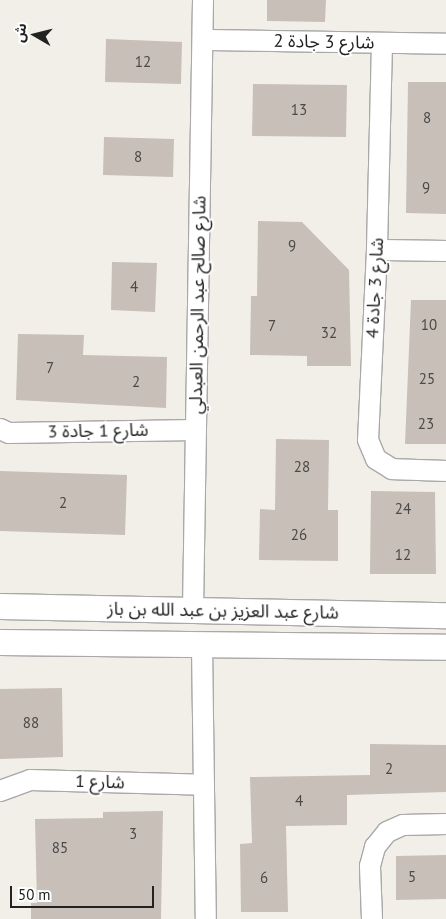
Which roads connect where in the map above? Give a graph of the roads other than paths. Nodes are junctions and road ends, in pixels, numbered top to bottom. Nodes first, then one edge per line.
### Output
1 (203, 0) edge
2 (203, 40) junction
3 (382, 42) junction
4 (446, 44) edge
5 (378, 250) junction
6 (446, 251) edge
7 (0, 429) edge
8 (196, 430) junction
9 (446, 471) edge
10 (0, 606) edge
11 (194, 610) junction
12 (446, 615) edge
13 (0, 642) edge
14 (202, 646) junction
15 (446, 647) edge
16 (204, 785) junction
17 (0, 791) edge
18 (446, 824) edge
19 (206, 919) edge
20 (372, 919) edge

1 - 2 street, شارع صالح عبد الرحمن العبدلي
2 - 3 street, شارع 3 جادة 2
2 - 8 street, شارع صالح عبد الرحمن العبدلي
3 - 4 street, شارع 3 جادة 2
3 - 5 street, شارع 3 جادة 4
5 - 6 street
5 - 9 street, شارع 3 جادة 4
7 - 8 street, شارع 1 جادة 3
8 - 11 street, شارع صالح عبد الرحمن العبدلي
10 - 11 street, شارع عبد العزيز بن عبد الله بن باز
11 - 12 street, شارع عبد العزيز بن عبد الله بن باز
13 - 14 street, شارع عبد العزيز بن عبد الله بن باز
14 - 15 street, شارع عبد العزيز بن عبد الله بن باز
14 - 16 street
16 - 17 street, شارع 1
16 - 19 street
18 - 20 street

